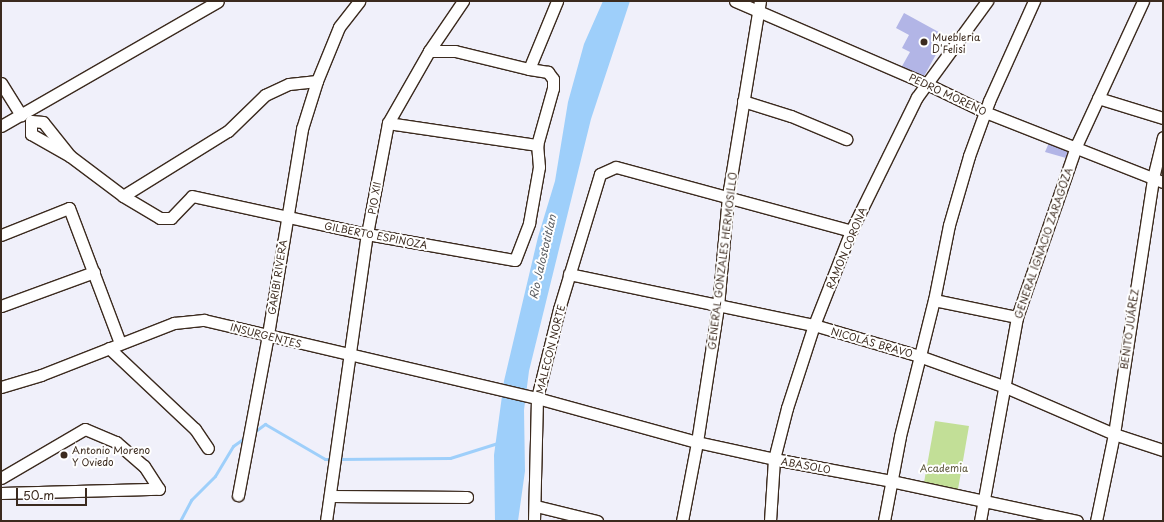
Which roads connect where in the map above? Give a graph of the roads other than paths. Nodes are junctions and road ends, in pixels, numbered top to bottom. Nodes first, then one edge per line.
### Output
1 (218, 1) edge
2 (359, 1) edge
3 (463, 1) edge
4 (557, 1) edge
5 (735, 1) edge
6 (987, 1) edge
7 (1034, 1) edge
8 (1143, 1) edge
9 (759, 6) edge
10 (429, 51) junction
11 (528, 69) junction
12 (317, 81) junction
13 (1, 83) edge
14 (927, 84) junction
15 (1098, 98) junction
16 (743, 101) junction
17 (985, 112) junction
18 (21, 115) junction
19 (1163, 118) edge
20 (388, 123) junction
21 (1, 126) edge
22 (1163, 137) edge
23 (846, 139) dead end
24 (537, 145) junction
25 (1076, 148) junction
26 (70, 156) dead end
27 (1158, 180) edge
28 (123, 196) junction
29 (728, 196) junction
30 (287, 216) junction
31 (851, 231) junction
32 (367, 234) junction
33 (1, 235) edge
34 (94, 272) junction
35 (569, 274) junction
36 (934, 300) junction
37 (1, 306) edge
38 (718, 306) junction
39 (1017, 317) junction
40 (814, 325) junction
41 (268, 335) junction
42 (114, 345) junction
43 (351, 356) junction
44 (919, 356) junction
45 (1003, 386) junction
46 (1, 387) edge
47 (533, 398) junction
48 (1114, 434) junction
49 (698, 442) junction
50 (208, 448) dead end
51 (1163, 450) edge
52 (774, 459) junction
53 (1, 478) edge
54 (891, 480) junction
55 (1, 493) edge
56 (238, 495) dead end
57 (331, 496) junction
58 (467, 497) dead end
59 (983, 501) junction
60 (536, 506) junction
61 (326, 521) edge
62 (534, 521) edge
63 (597, 521) edge
64 (682, 521) edge
65 (770, 521) edge
66 (884, 521) edge
67 (980, 521) edge
68 (1077, 521) edge
69 (1096, 521) edge

1 - 18 street
2 - 12 street, GARIBI RIVERA
3 - 10 street, PIO XII
4 - 11 street
5 - 9 street, PEDRO MORENO
6 - 14 street, RAMON CORONA
7 - 17 street
8 - 15 street, GENERAL IGNACIO ZARAGOZA
9 - 14 street, PEDRO MORENO
9 - 16 street, GENERAL GONZALES HERMOSILLO
10 - 11 street
10 - 20 street, PIO XII
11 - 24 street
12 - 28 street
12 - 30 street, GARIBI RIVERA
13 - 18 street
14 - 17 street, PEDRO MORENO
14 - 31 street, RAMON CORONA
15 - 19 street
15 - 25 street, GENERAL IGNACIO ZARAGOZA
16 - 23 street
16 - 29 street, GENERAL GONZALES HERMOSILLO
17 - 25 street, PEDRO MORENO
17 - 36 street
18 - 21 street
20 - 24 street
20 - 32 street, PIO XII
22 - 27 street, BENITO JUÁREZ
24 - 32 street, GILBERTO ESPINOZA
25 - 27 street, PEDRO MORENO
25 - 39 street, GENERAL IGNACIO ZARAGOZA
26 - 28 street
27 - 48 street, BENITO JUÁREZ
28 - 30 street, GILBERTO ESPINOZA
29 - 31 street, MALECON NORTE
29 - 35 street, MALECON NORTE
29 - 38 street, GENERAL GONZALES HERMOSILLO
30 - 32 street, GILBERTO ESPINOZA
30 - 41 street, GARIBI RIVERA
31 - 40 street, RAMON CORONA
32 - 43 street, PIO XII
33 - 34 street
34 - 37 street
34 - 42 street
35 - 38 street, NICOLÁS BRAVO
35 - 47 street, MALECON NORTE
36 - 39 street
36 - 44 street
38 - 40 street, NICOLÁS BRAVO
38 - 49 street, GENERAL GONZALES HERMOSILLO
39 - 45 street, GENERAL IGNACIO ZARAGOZA
40 - 44 street, NICOLÁS BRAVO
40 - 52 street, RAMON CORONA
41 - 42 street, INSURGENTES
41 - 43 street, INSURGENTES
41 - 56 street, GARIBI RIVERA
42 - 46 street, INSURGENTES
42 - 50 street
43 - 47 street, INSURGENTES
43 - 57 street, PIO XII
44 - 45 street, NICOLÁS BRAVO
44 - 54 street
45 - 48 street, NICOLÁS BRAVO
45 - 59 street, GENERAL IGNACIO ZARAGOZA
47 - 49 street, ABASOLO
47 - 60 street, MALECON NORTE
48 - 51 street, NICOLÁS BRAVO
48 - 69 street, BENITO JUÁREZ
49 - 52 street, ABASOLO
49 - 64 street, GENERAL GONZALES HERMOSILLO
52 - 54 street, ABASOLO
52 - 65 street, RAMON CORONA
53 - 55 street
54 - 59 street, ABASOLO
54 - 66 street
57 - 58 street
57 - 61 street, PIO XII
59 - 67 street, GENERAL IGNACIO ZARAGOZA
59 - 68 street, ABASOLO
60 - 62 street, MALECON NORTE
60 - 63 street

